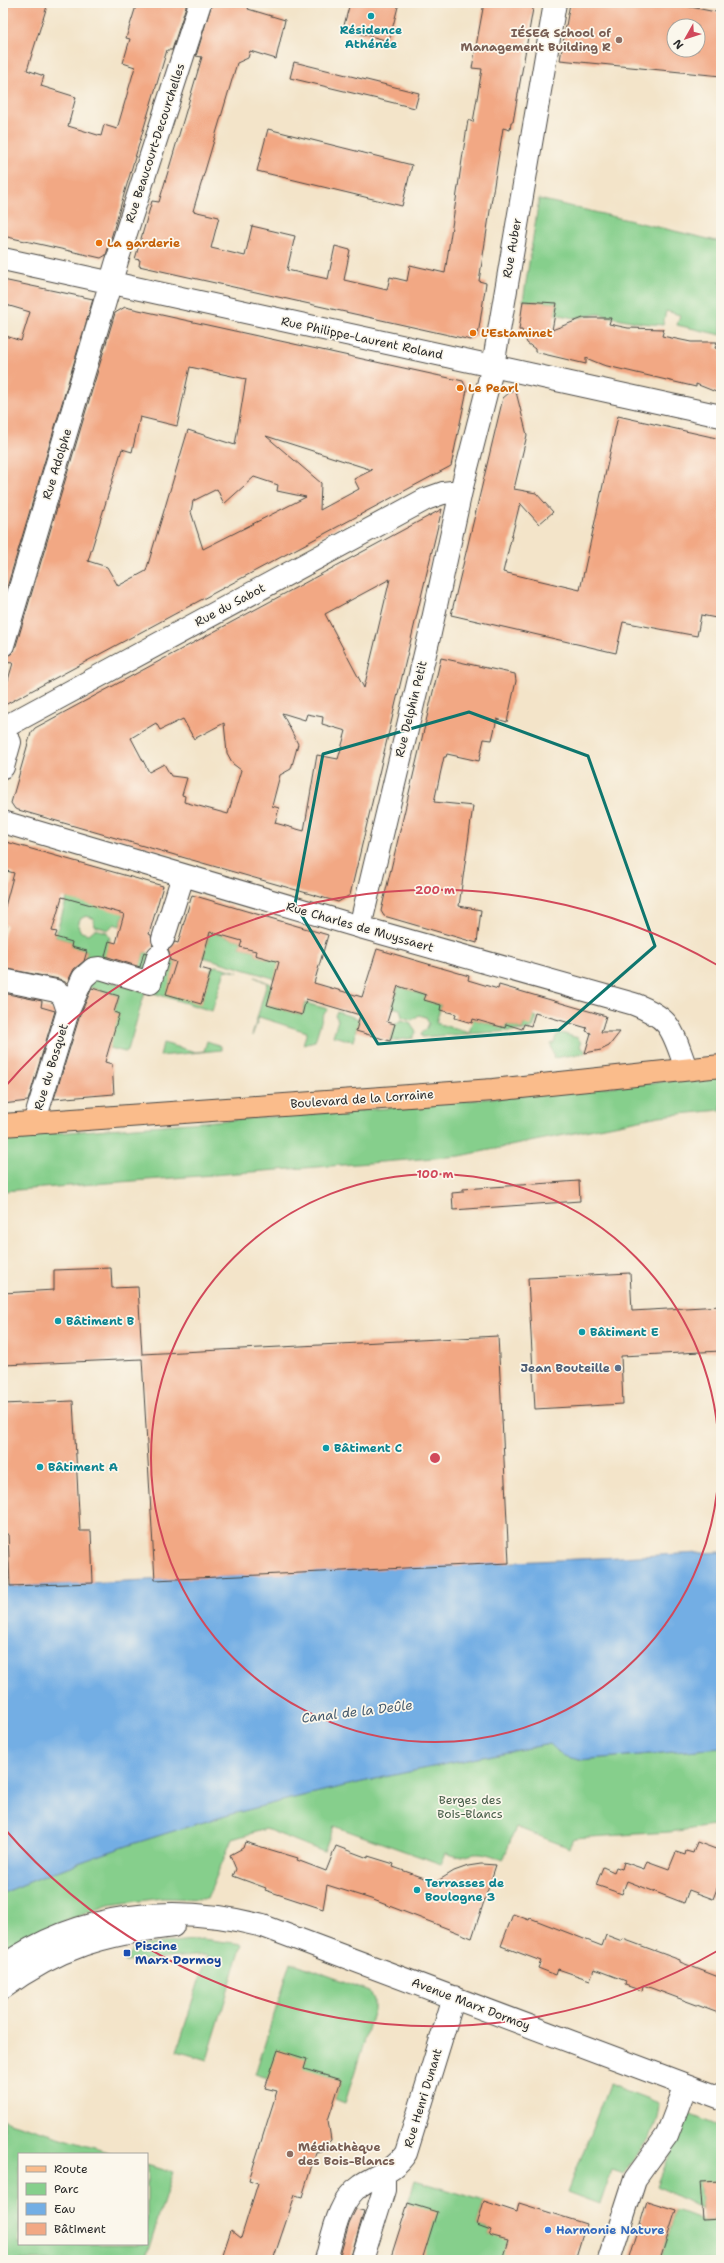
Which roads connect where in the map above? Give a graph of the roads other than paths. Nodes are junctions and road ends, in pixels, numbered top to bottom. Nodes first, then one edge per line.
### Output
1 (200, 3) edge
2 (555, 3) edge
3 (3, 258) edge
4 (110, 282) junction
5 (493, 366) junction
6 (721, 416) edge
7 (461, 491) junction
8 (3, 645) edge
9 (3, 728) edge
10 (3, 740) edge
11 (3, 767) edge
12 (3, 822) edge
13 (183, 876) junction
14 (360, 927) junction
15 (3, 980) edge
16 (68, 1011) junction
17 (721, 1066) edge
18 (686, 1068) junction
19 (34, 1123) junction
20 (3, 1125) edge
21 (219, 1916) junction
22 (3, 1966) edge
23 (3, 1988) edge
24 (454, 1997) junction
25 (686, 2085) junction
26 (721, 2098) edge
27 (384, 2173) junction
28 (326, 2260) edge
29 (362, 2260) edge
30 (609, 2260) edge

1 - 4 street, Rue Beaucourt-Decourchelles
2 - 5 street, Rue Auber
3 - 4 street, Rue Philippe-Laurent Roland
4 - 5 street, Rue Philippe-Laurent Roland
4 - 8 street, Rue Adolphe
5 - 6 street, Rue Philippe-Laurent Roland
5 - 7 street, Rue Auber
7 - 9 street, Rue du Sabot
7 - 14 street, Rue Delphin Petit
10 - 11 street
12 - 13 street, Rue Charles de Muyssaert
13 - 14 street, Rue Charles de Muyssaert
13 - 16 street, Rue du Bosquet
14 - 18 street, Rue Charles de Muyssaert
15 - 16 street
16 - 19 street, Rue du Bosquet
17 - 18 main road, Boulevard de la Lorraine
18 - 19 main road, Boulevard de la Lorraine
19 - 20 main road, Boulevard de la Lorraine
21 - 22 street, Avenue Marx Dormoy
21 - 23 street, Avenue Marx Dormoy
21 - 24 street, Avenue Marx Dormoy
24 - 25 street, Avenue Marx Dormoy
24 - 27 street, Rue Henri Dunant
25 - 26 street, Avenue Marx Dormoy
25 - 30 street
27 - 28 street, Rue Henri Dunant
27 - 29 street

